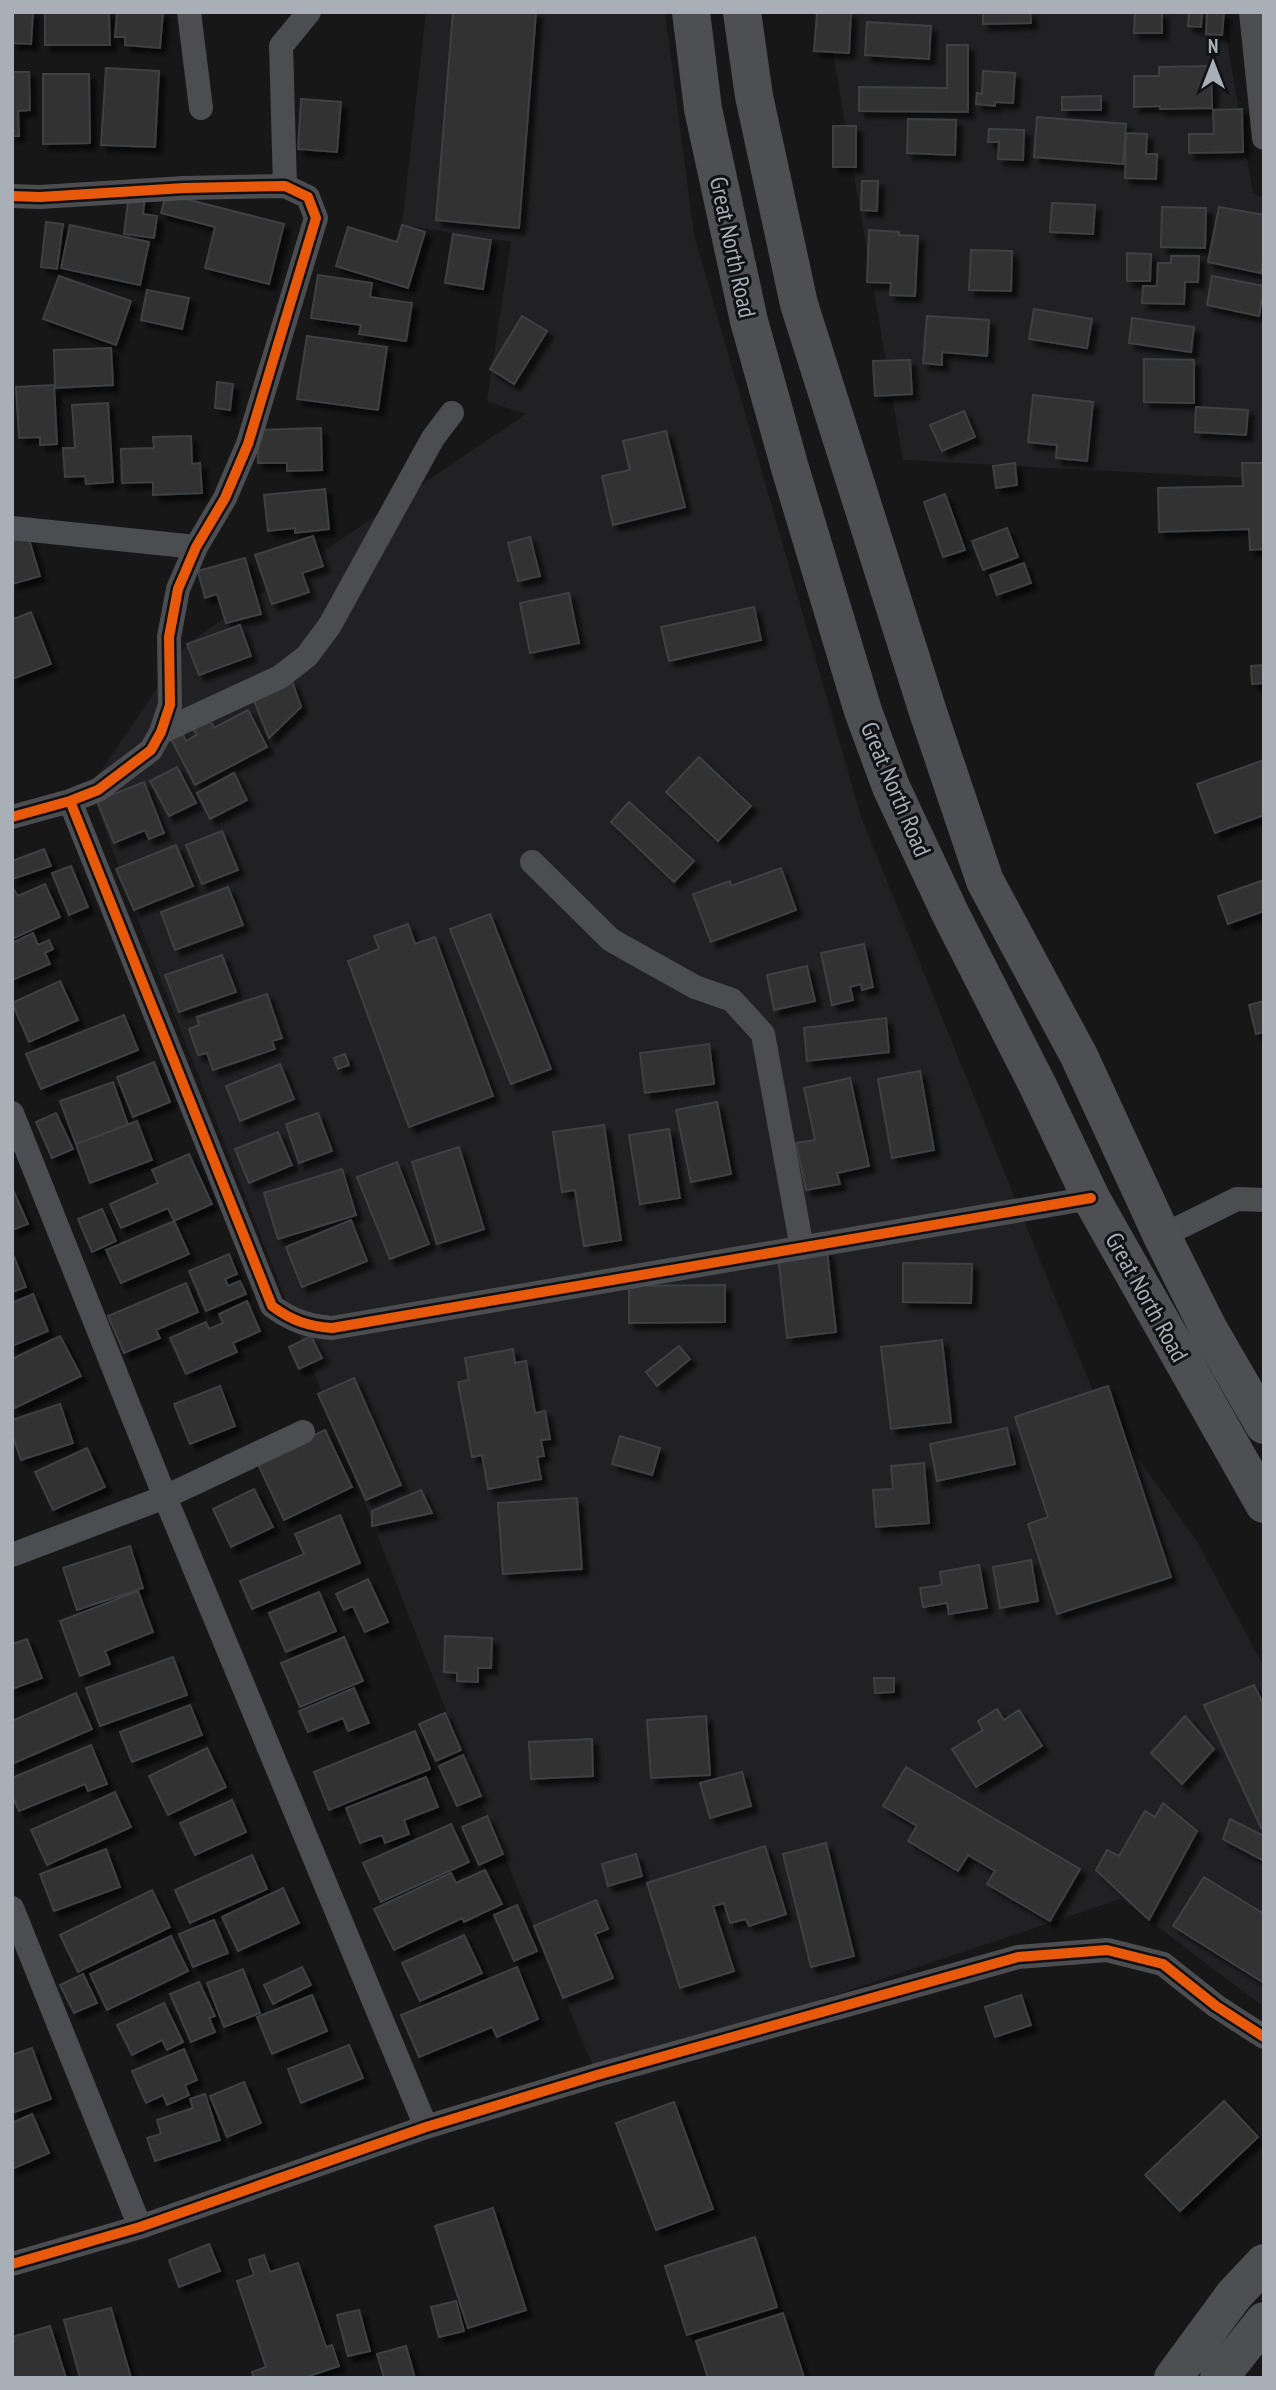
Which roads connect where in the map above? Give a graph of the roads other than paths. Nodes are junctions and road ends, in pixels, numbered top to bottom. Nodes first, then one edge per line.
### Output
1 (189, 12) edge
2 (309, 12) edge
3 (691, 12) edge
4 (742, 12) edge
5 (1251, 12) edge
6 (201, 108) dead end
7 (1264, 138) edge
8 (285, 186) junction
9 (12, 196) edge
10 (452, 413) dead end
11 (12, 528) edge
12 (196, 547) junction
13 (162, 732) junction
14 (70, 801) junction
15 (12, 817) edge
16 (532, 862) dead end
17 (12, 1112) edge
18 (1091, 1198) junction
19 (1264, 1200) edge
20 (1161, 1236) junction
21 (802, 1248) junction
22 (1264, 1425) edge
23 (303, 1432) dead end
24 (165, 1497) junction
25 (1264, 1504) edge
26 (12, 1555) edge
27 (12, 1908) edge
28 (1264, 2037) edge
29 (426, 2127) junction
30 (140, 2227) junction
31 (1264, 2263) edge
32 (12, 2264) edge
33 (1264, 2321) edge
34 (1173, 2378) edge
35 (1219, 2378) edge

1 - 6 street
2 - 8 street
3 - 18 main road, Great North Road
4 - 20 main road, Great North Road
5 - 7 street
8 - 9 street
8 - 12 street
10 - 13 street
11 - 12 street
12 - 13 street
13 - 14 street
14 - 15 street
14 - 21 street
16 - 21 street
17 - 24 street
18 - 21 street
18 - 25 main road, Great North Road
19 - 20 street
20 - 22 main road, Great North Road
23 - 24 street
24 - 26 street
24 - 29 street
27 - 30 street
28 - 29 street
29 - 30 street
30 - 32 street
31 - 34 main road
33 - 35 main road

